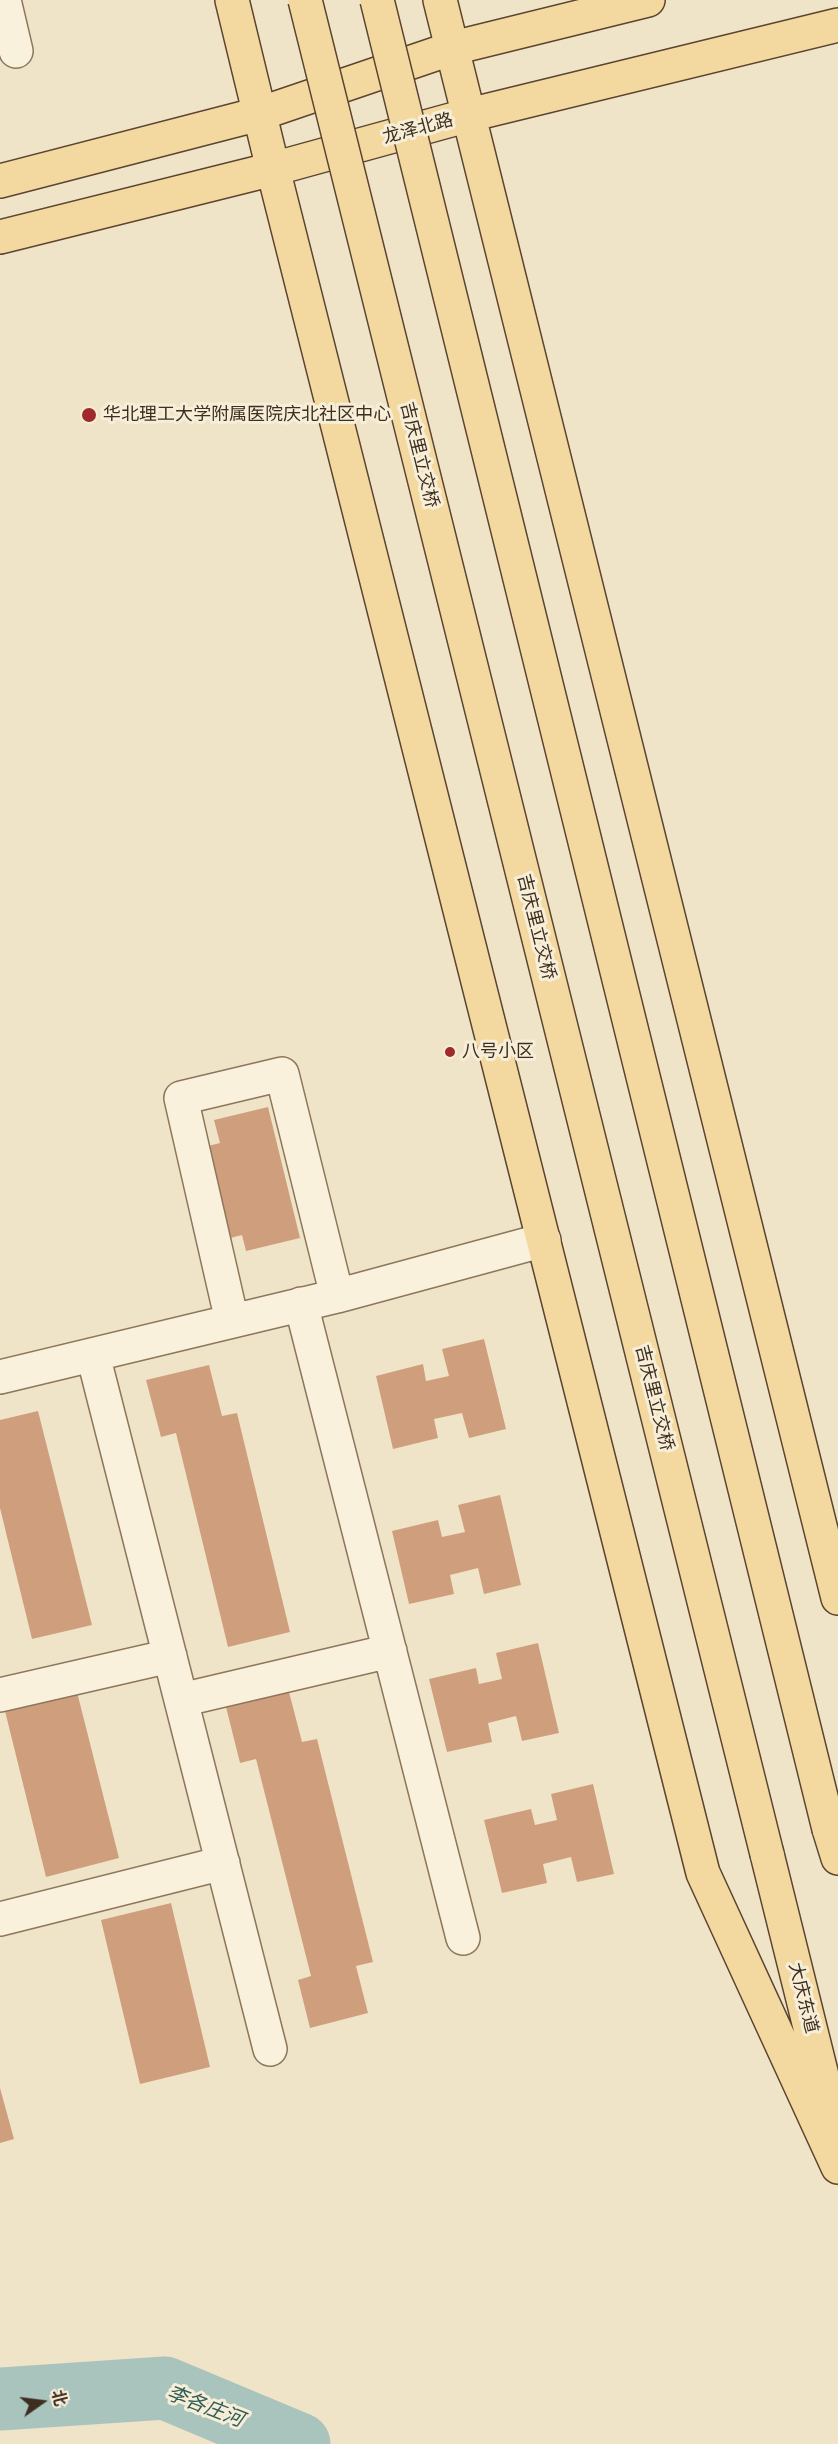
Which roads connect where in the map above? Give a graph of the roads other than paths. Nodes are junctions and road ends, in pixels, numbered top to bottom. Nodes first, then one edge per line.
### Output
1 (4, 0) edge
2 (232, 0) edge
3 (305, 0) edge
4 (377, 0) edge
5 (441, 0) edge
6 (648, 0) edge
7 (838, 25) edge
8 (453, 48) junction
9 (16, 51) dead end
10 (259, 114) junction
11 (469, 115) junction
12 (273, 169) junction
13 (0, 181) edge
14 (0, 237) edge
15 (544, 1240) junction
16 (337, 1296) junction
17 (301, 1304) junction
18 (232, 1321) junction
19 (93, 1355) junction
20 (0, 1377) edge
21 (838, 1598) edge
22 (390, 1651) junction
23 (170, 1656) junction
24 (0, 1695) edge
25 (181, 1700) junction
26 (834, 1844) edge
27 (767, 1854) joint
28 (223, 1863) junction
29 (0, 1919) edge
30 (463, 1938) dead end
31 (270, 2049) dead end
32 (838, 2142) edge
33 (838, 2167) edge

1 - 9 street
2 - 10 main road
3 - 27 main road, 吉庆里立交桥, bridge
4 - 26 main road, bridge
5 - 8 main road
6 - 8 main road
7 - 11 main road, 龙泽北路
8 - 10 main road
8 - 11 main road
10 - 12 main road
10 - 13 main road
11 - 12 main road, 龙泽北路
11 - 21 main road
12 - 14 main road, 龙泽北路
12 - 15 main road
15 - 16 street
15 - 33 main road
16 - 17 street
16 - 18 street
17 - 18 street
17 - 22 street
18 - 19 street
19 - 20 street
19 - 23 street
22 - 25 street
22 - 30 street
23 - 24 street
23 - 25 street
25 - 28 street
27 - 32 main road, 大庆东道
28 - 29 street
28 - 31 street

